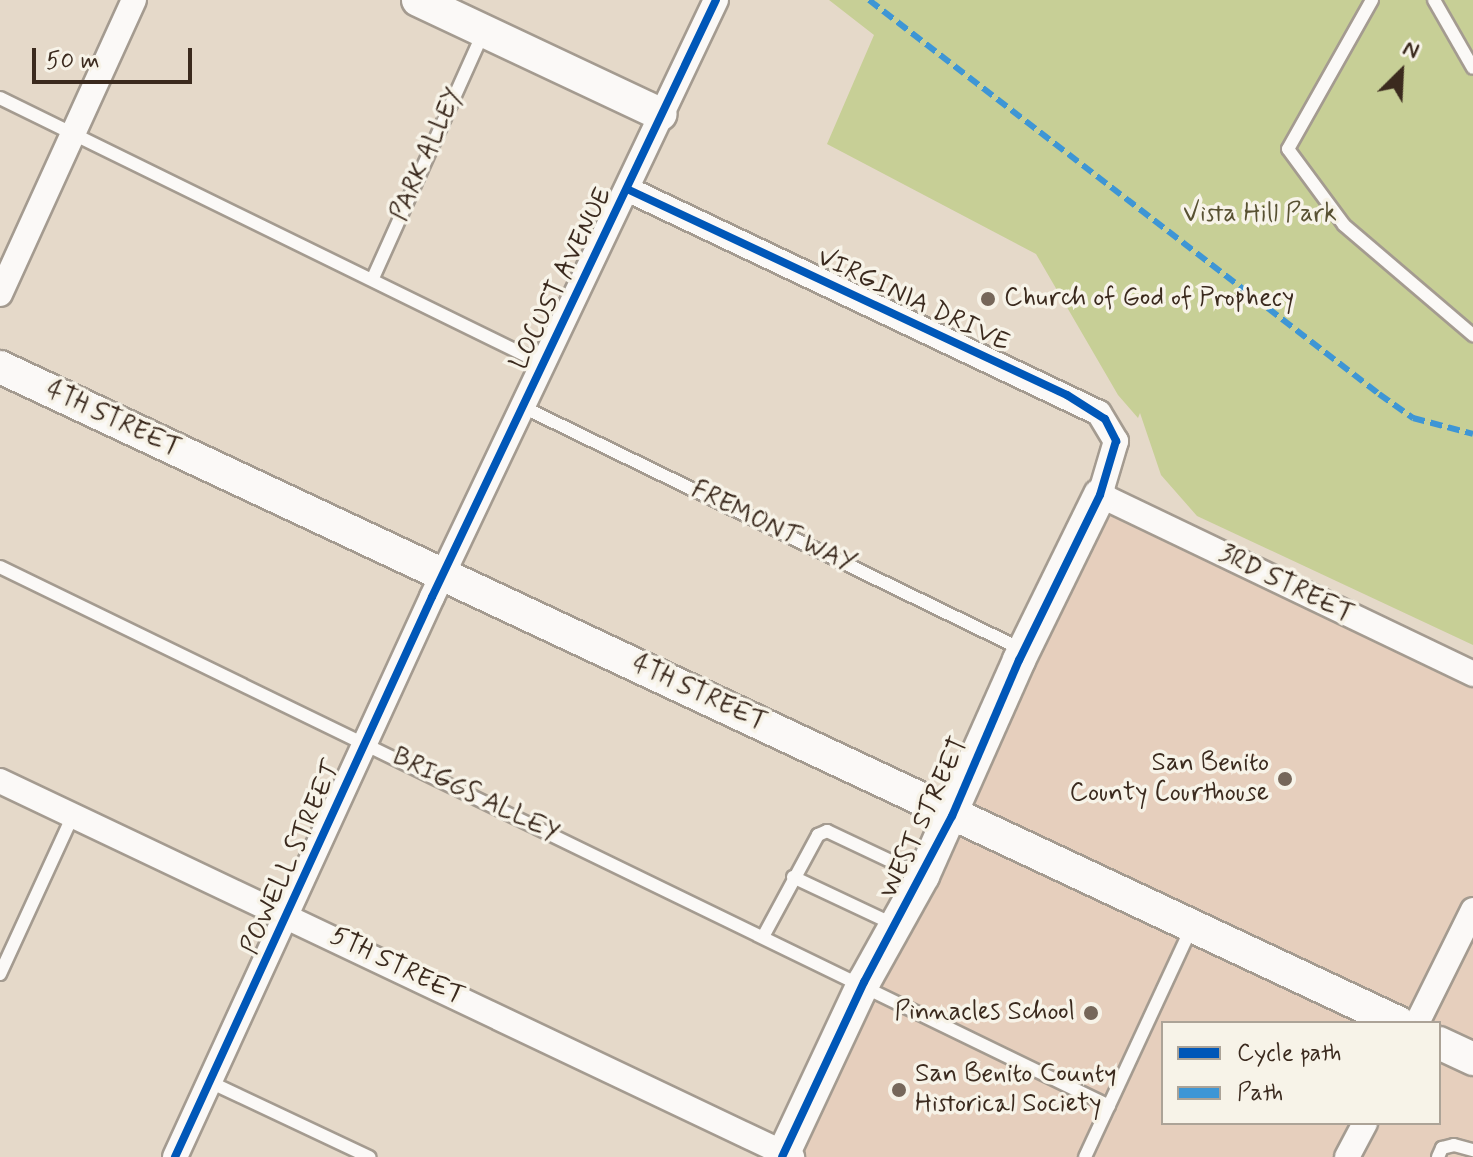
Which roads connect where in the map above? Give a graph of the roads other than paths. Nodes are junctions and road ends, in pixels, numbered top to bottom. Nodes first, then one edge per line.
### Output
1 (134, 0) edge
2 (418, 0) edge
3 (716, 0) edge
4 (1372, 0) edge
5 (1434, 0) edge
6 (484, 31) junction
7 (1473, 68) edge
8 (0, 98) edge
9 (660, 114) junction
10 (74, 133) junction
11 (627, 189) junction
12 (373, 278) junction
13 (0, 294) edge
14 (1473, 335) edge
15 (543, 364) junction
16 (0, 367) edge
17 (523, 407) junction
18 (1100, 495) junction
19 (0, 567) edge
20 (445, 575) junction
21 (1023, 650) junction
22 (1473, 674) edge
23 (366, 743) junction
24 (0, 781) edge
25 (73, 815) junction
26 (952, 816) junction
27 (923, 876) junction
28 (793, 877) junction
29 (1473, 910) edge
30 (288, 915) junction
31 (896, 925) junction
32 (1192, 927) junction
33 (764, 935) junction
34 (0, 974) edge
35 (864, 982) junction
36 (1395, 1021) edge
37 (1418, 1021) edge
38 (1441, 1044) edge
39 (1473, 1059) edge
40 (212, 1083) junction
41 (1109, 1106) junction
42 (1364, 1125) edge
43 (1473, 1150) edge
44 (786, 1156) edge
45 (175, 1157) edge
46 (369, 1157) edge
47 (1085, 1157) edge
48 (1347, 1157) edge
49 (1438, 1157) edge

1 - 10 street
2 - 6 main road
3 - 9 street, LOCUST AVENUE
4 - 14 lane
5 - 7 lane
6 - 9 main road
6 - 12 lane, PARK ALLEY
8 - 10 lane
9 - 11 street, LOCUST AVENUE
10 - 12 lane
10 - 13 street
11 - 15 street, LOCUST AVENUE
11 - 18 street, VIRGINIA DRIVE
12 - 15 lane
15 - 17 street, LOCUST AVENUE
16 - 20 main road, 4TH STREET
17 - 20 street, LOCUST AVENUE
17 - 21 lane, FREMONT WAY
18 - 21 main road, WEST STREET
18 - 22 street, 3RD STREET
19 - 23 lane, BRIGGS ALLEY
20 - 23 street, POWELL STREET
20 - 26 main road, 4TH STREET
21 - 26 main road, WEST STREET
23 - 30 street, POWELL STREET
23 - 33 lane, BRIGGS ALLEY
24 - 25 street, 5TH STREET
25 - 30 street, 5TH STREET
25 - 34 lane
26 - 27 main road, WEST STREET
26 - 32 main road, 4TH STREET
27 - 28 lane
27 - 31 main road, WEST STREET
28 - 31 lane
28 - 33 lane
29 - 37 street
30 - 40 street, POWELL STREET
30 - 44 street, 5TH STREET
31 - 35 main road, WEST STREET
32 - 36 main road, 4TH STREET
32 - 41 lane
33 - 35 lane, BRIGGS ALLEY
35 - 41 lane, BRIGGS ALLEY
35 - 44 main road, WEST STREET
38 - 39 main road
40 - 45 street, POWELL STREET
40 - 46 lane
41 - 47 lane
42 - 48 street
43 - 49 lane

